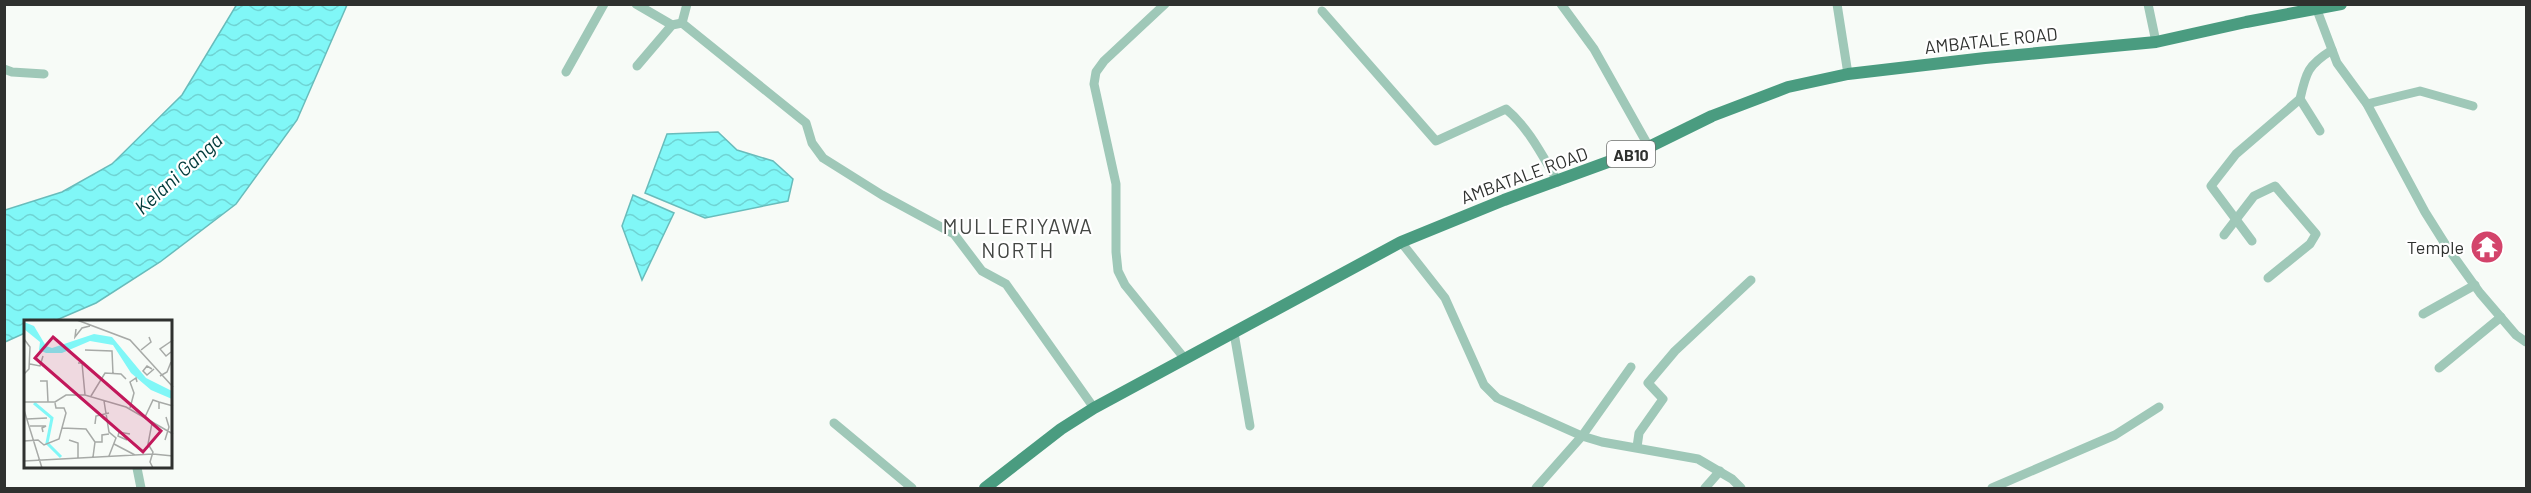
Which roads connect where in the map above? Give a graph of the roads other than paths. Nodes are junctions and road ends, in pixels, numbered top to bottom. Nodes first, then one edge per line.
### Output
1 (604, 4) edge
2 (636, 4) edge
3 (687, 4) edge
4 (1165, 4) edge
5 (1561, 4) edge
6 (1837, 4) edge
7 (2148, 4) edge
8 (2341, 4) edge
9 (2317, 10) junction
10 (1322, 11) dead end
11 (682, 23) junction
12 (672, 25) junction
13 (2156, 42) junction
14 (2332, 50) junction
15 (637, 66) dead end
16 (4, 69) edge
17 (566, 72) dead end
18 (44, 74) dead end
19 (1848, 74) junction
20 (2300, 99) junction
21 (2367, 104) junction
22 (2473, 106) dead end
23 (2320, 131) dead end
24 (1649, 147) junction
25 (1558, 182) junction
26 (2236, 221) junction
27 (2224, 235) dead end
28 (2252, 241) dead end
29 (1401, 242) junction
30 (2268, 278) dead end
31 (1751, 280) dead end
32 (2475, 285) junction
33 (2423, 314) dead end
34 (2501, 317) junction
35 (1234, 333) junction
36 (2526, 342) edge
37 (1185, 358) junction
38 (1631, 367) dead end
39 (2439, 368) dead end
40 (2159, 407) dead end
41 (1094, 408) junction
42 (834, 423) dead end
43 (1250, 426) dead end
44 (1582, 436) junction
45 (1637, 447) junction
46 (137, 469) edge
47 (1720, 471) junction
48 (141, 489) edge
49 (912, 489) edge
50 (985, 489) edge
51 (1536, 489) edge
52 (1705, 489) edge
53 (1741, 489) edge
54 (1992, 489) edge

1 - 17 street
2 - 12 street
3 - 11 street
4 - 37 street
5 - 24 street
6 - 19 street
7 - 13 street
8 - 9 main road, AMBATALE ROAD / AB10
9 - 13 main road, AMBATALE ROAD / AB10
9 - 14 street
10 - 25 street
11 - 12 street
11 - 41 street
12 - 15 street
13 - 19 main road, AMBATALE ROAD / AB10
14 - 20 street
14 - 21 street
16 - 18 street
19 - 24 main road, AMBATALE ROAD / AB10
20 - 23 street
20 - 26 street
21 - 22 street
21 - 32 street
24 - 25 main road, AMBATALE ROAD / AB10
25 - 29 main road, AMBATALE ROAD / AB10
26 - 27 street
26 - 28 street
26 - 30 street
29 - 35 main road, AMBATALE ROAD / AB10
29 - 44 street
31 - 45 street
32 - 33 street
32 - 34 street
34 - 36 street
34 - 39 street
35 - 37 main road, AMBATALE ROAD / AB10
35 - 43 street
37 - 41 main road, AMBATALE ROAD / AB10
38 - 44 street
40 - 54 street
41 - 50 main road, AMBATALE ROAD / AB10
42 - 49 street
44 - 45 street
44 - 51 street
45 - 47 street
46 - 48 street
47 - 52 street
47 - 53 street

